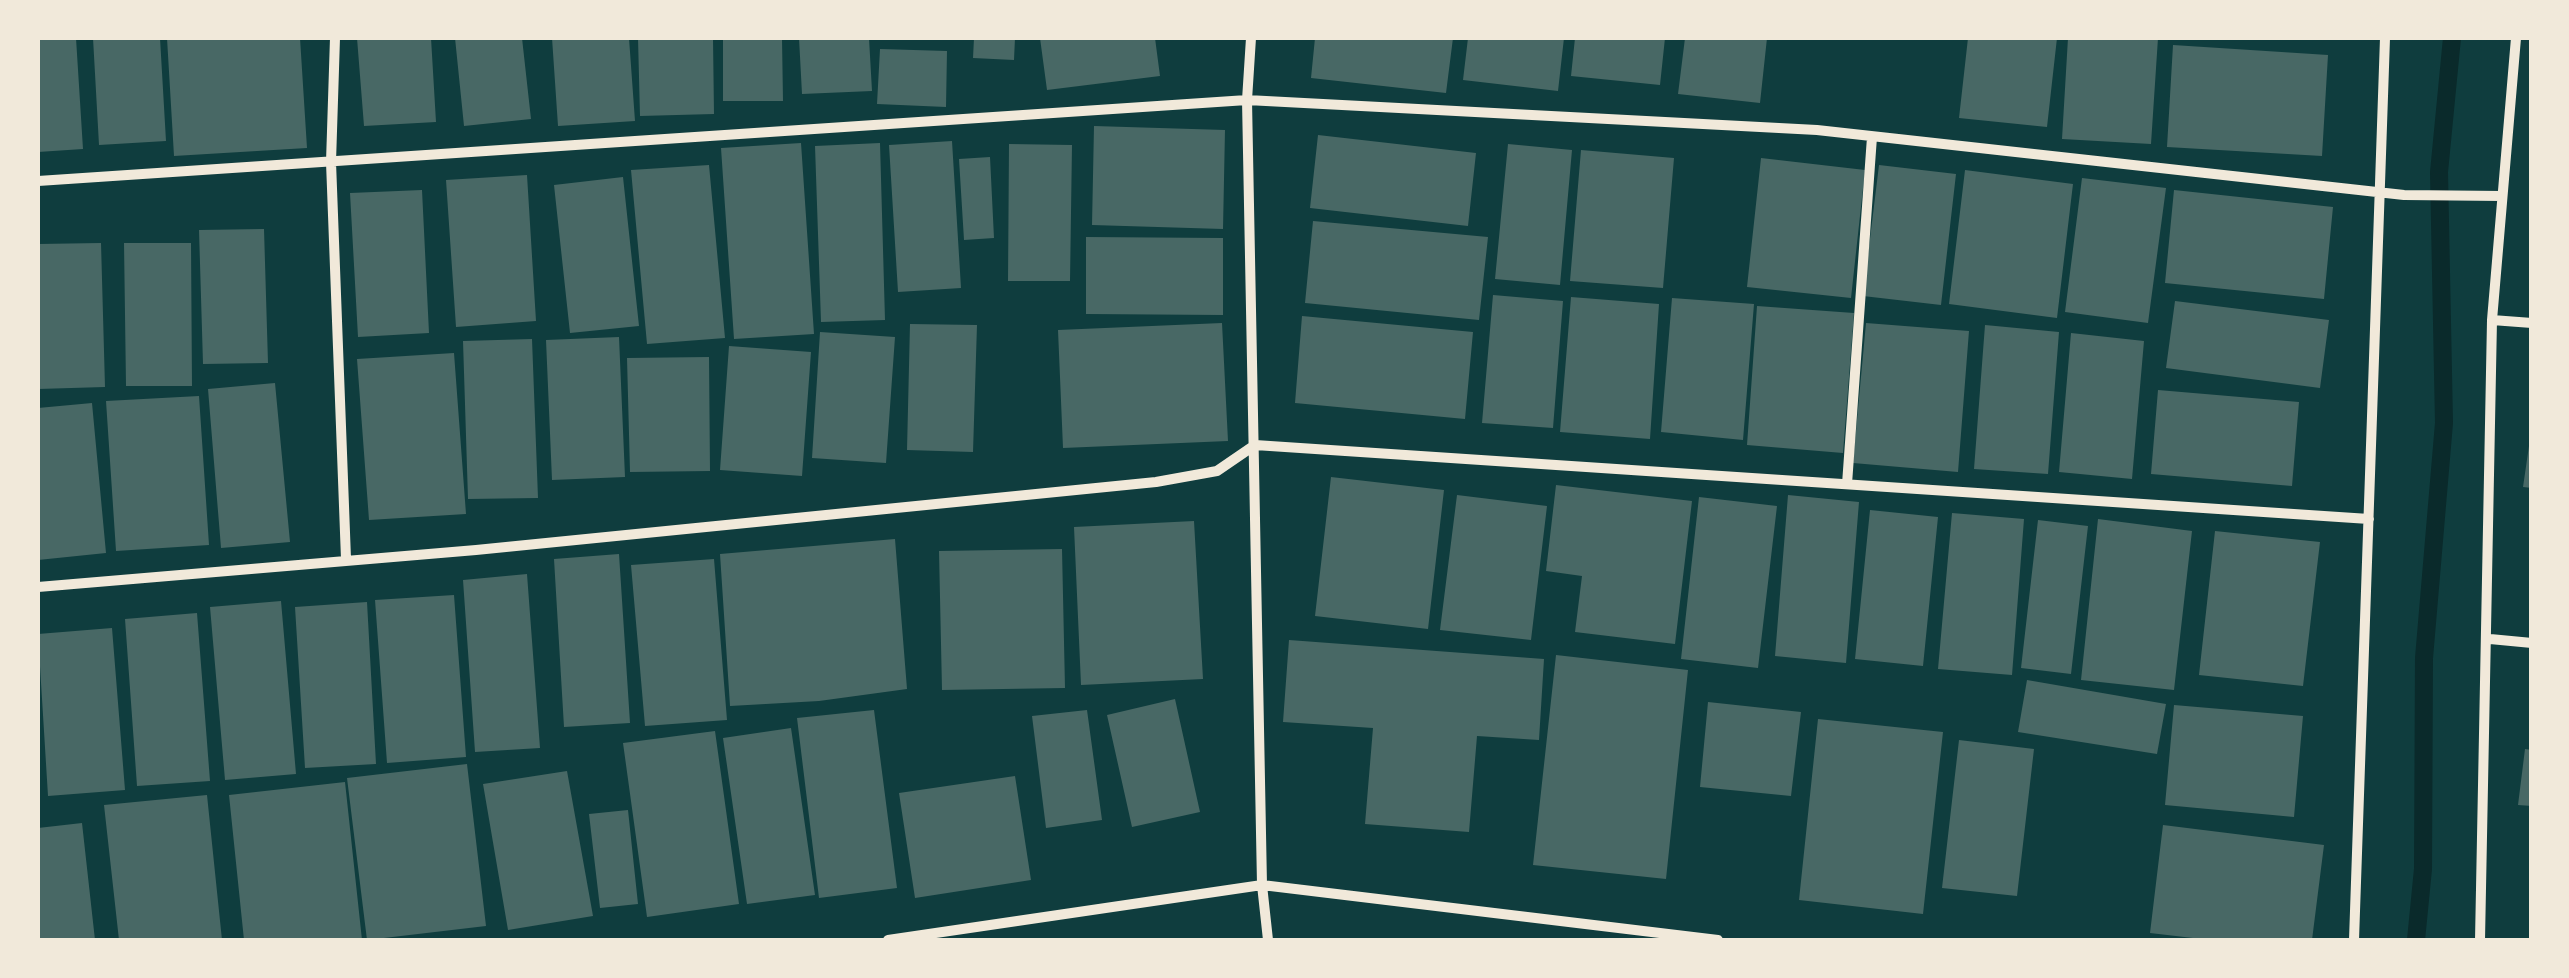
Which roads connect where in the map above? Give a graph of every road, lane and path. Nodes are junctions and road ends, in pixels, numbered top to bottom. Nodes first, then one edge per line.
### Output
1 (334, 38) edge
2 (1251, 38) edge
3 (2385, 38) edge
4 (2516, 38) edge
5 (1247, 100) junction
6 (1872, 137) junction
7 (331, 162) junction
8 (38, 181) edge
9 (2380, 192) junction
10 (2502, 196) junction
11 (2492, 320) junction
12 (2532, 323) edge
13 (1255, 445) junction
14 (1847, 484) junction
15 (2369, 519) junction
16 (346, 559) junction
17 (38, 587) edge
18 (2490, 639) junction
19 (2532, 643) edge
20 (1262, 885) junction
21 (888, 940) edge
22 (1268, 940) edge
23 (1718, 940) edge
24 (2354, 940) edge
25 (2480, 940) edge

1 - 7 street
2 - 5 street
3 - 9 street
4 - 10 street
5 - 6 street
5 - 7 street
5 - 13 street
6 - 9 street
6 - 14 street
7 - 8 street
7 - 16 street
9 - 10 street
9 - 15 street
10 - 11 street
11 - 12 street
11 - 18 street
13 - 14 street
13 - 16 street
13 - 20 street
14 - 15 street
15 - 24 street
16 - 17 street
18 - 19 street
18 - 25 street
20 - 21 street
20 - 22 street
20 - 23 street

